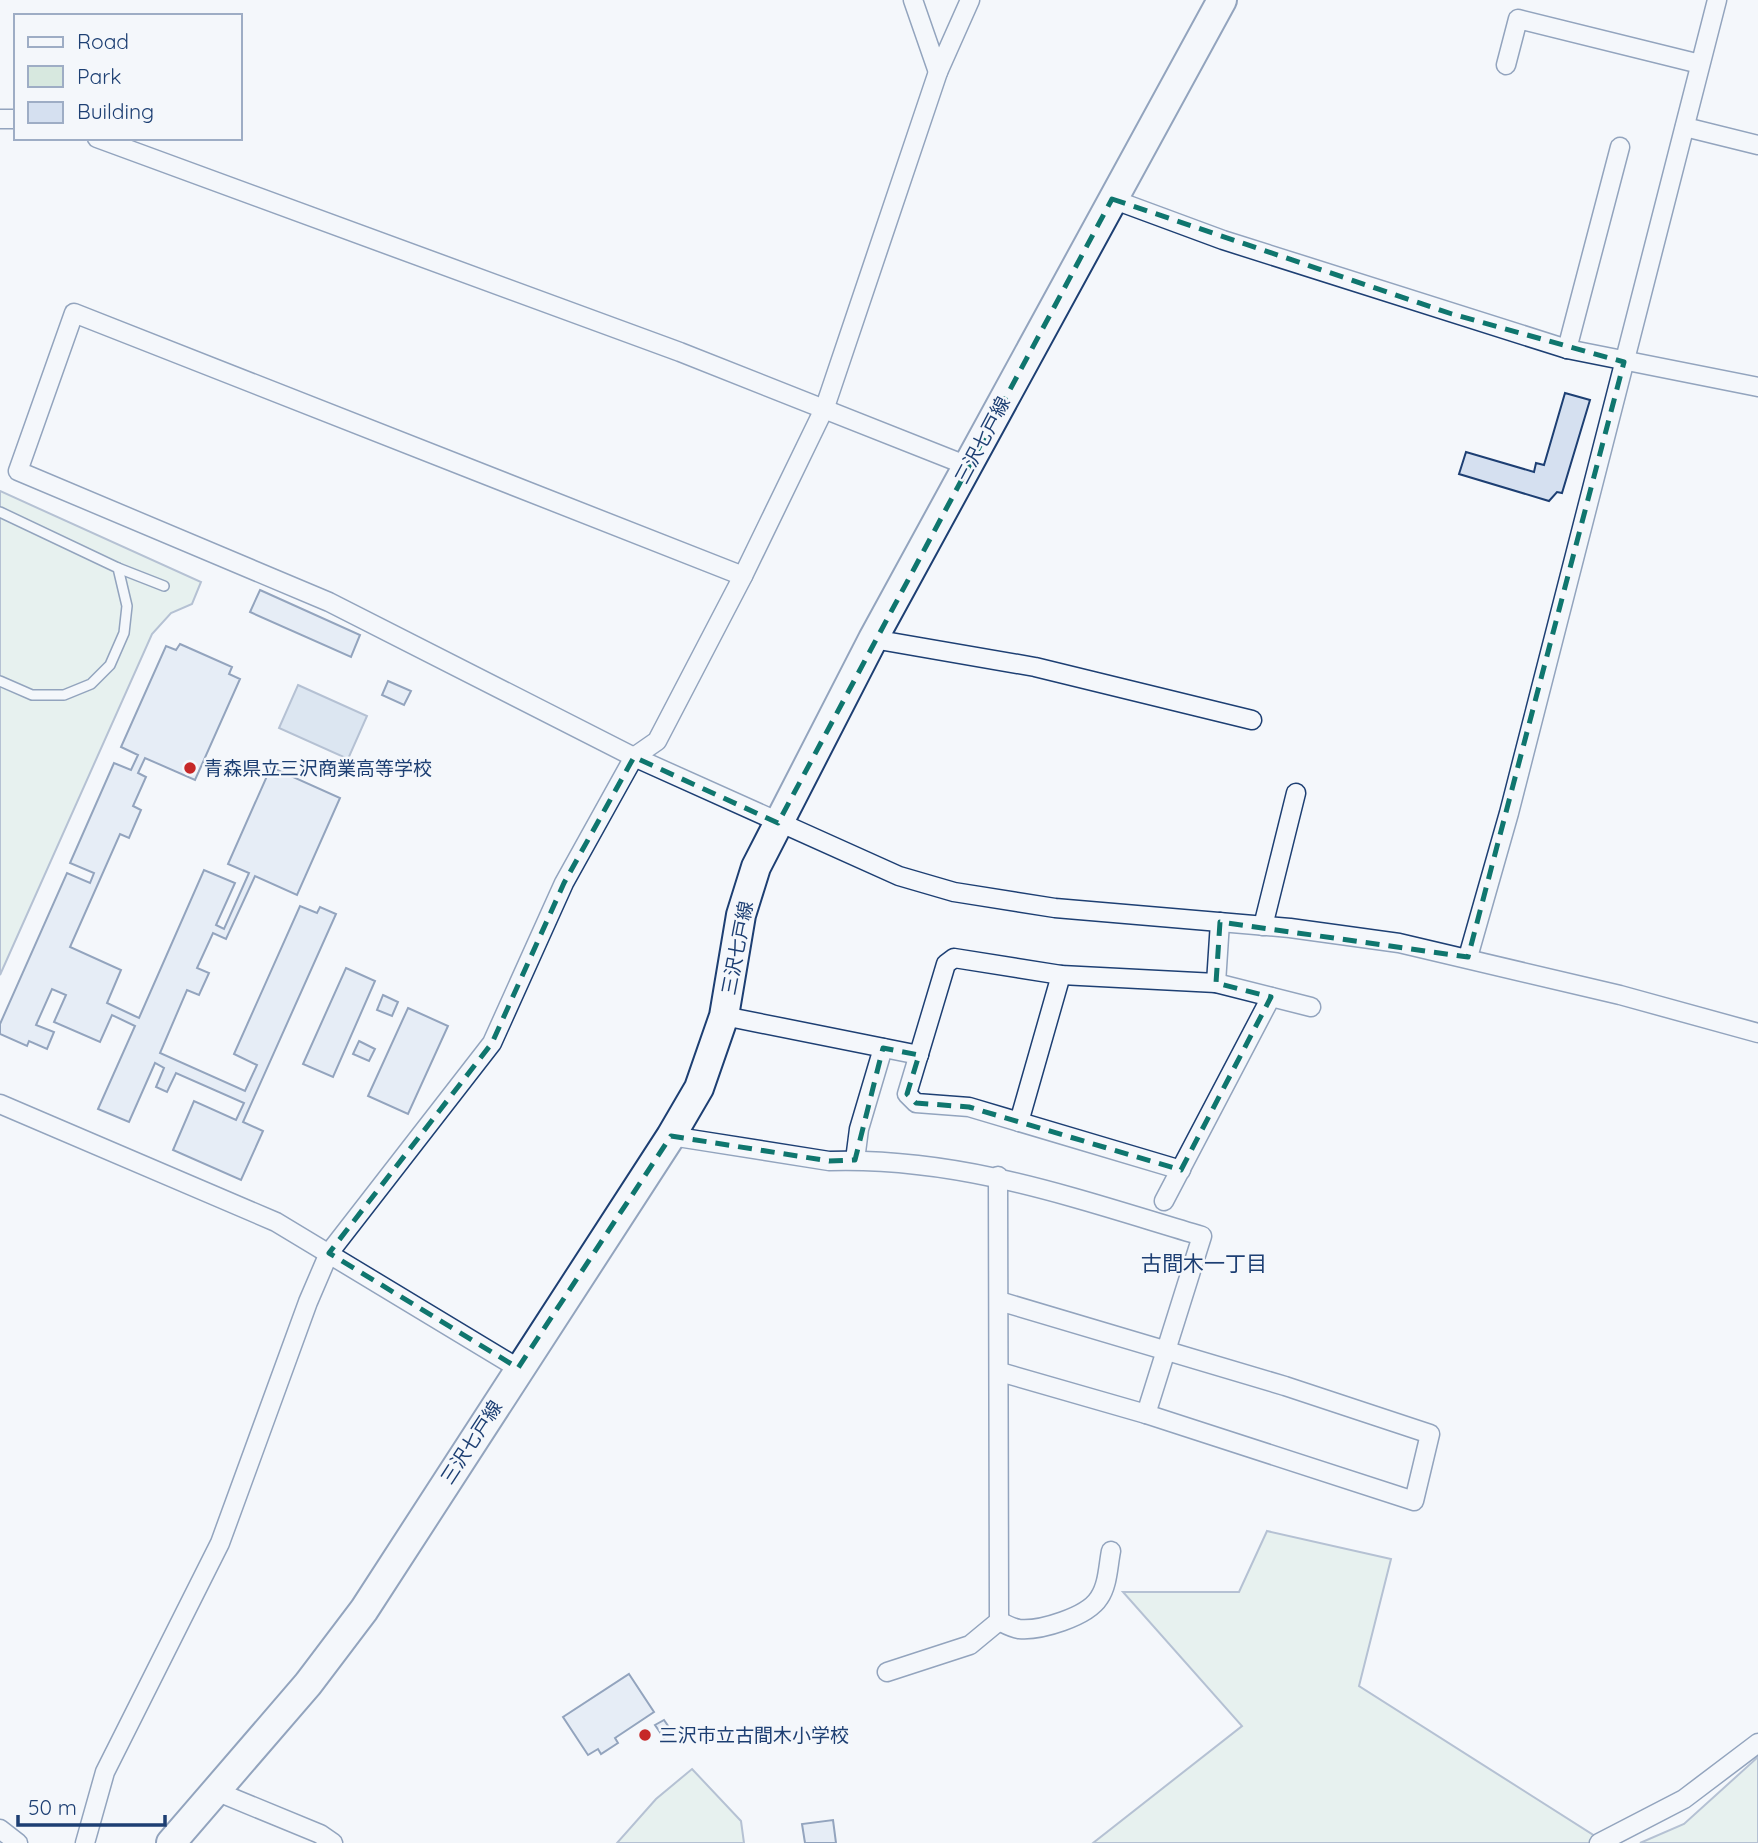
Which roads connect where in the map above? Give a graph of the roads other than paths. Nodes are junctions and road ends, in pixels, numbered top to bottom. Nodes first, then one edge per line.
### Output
1 (913, 0) edge
2 (970, 0) edge
3 (1222, 0) edge
4 (1717, 0) edge
5 (1700, 64) junction
6 (1506, 65) dead end
7 (937, 72) junction
8 (1685, 127) junction
9 (102, 140) edge
10 (1758, 145) edge
11 (1619, 147) dead end
12 (1112, 199) junction
13 (1567, 349) junction
14 (1624, 362) junction
15 (1758, 387) edge
16 (825, 408) junction
17 (968, 466) junction
18 (0, 512) edge
19 (118, 568) junction
20 (744, 576) junction
21 (164, 586) dead end
22 (873, 639) junction
23 (0, 681) edge
24 (1252, 720) dead end
25 (634, 757) junction
26 (1296, 793) dead end
27 (778, 823) junction
28 (1220, 922) junction
29 (1263, 926) junction
30 (1468, 957) junction
31 (1061, 975) junction
32 (1216, 983) junction
33 (1271, 997) junction
34 (1311, 1007) dead end
35 (724, 1016) junction
36 (1758, 1033) edge
37 (883, 1048) junction
38 (919, 1055) junction
39 (0, 1104) edge
40 (1019, 1122) junction
41 (671, 1136) junction
42 (855, 1160) junction
43 (1181, 1170) junction
44 (998, 1176) junction
45 (1164, 1201) dead end
46 (329, 1253) junction
47 (999, 1301) junction
48 (1164, 1351) junction
49 (518, 1368) junction
50 (1000, 1372) junction
51 (1146, 1414) junction
52 (1111, 1551) dead end
53 (999, 1620) junction
54 (887, 1672) dead end
55 (1758, 1743) edge
56 (218, 1792) junction
57 (0, 1829) edge
58 (18, 1843) edge
59 (85, 1843) edge
60 (172, 1843) edge
61 (333, 1843) edge
62 (1599, 1843) edge

1 - 7 street
2 - 7 street
3 - 12 main road, 三沢七戸線
4 - 5 street
5 - 6 street
5 - 8 street
7 - 16 street
8 - 10 street
8 - 14 street
9 - 16 street
11 - 13 street
12 - 13 street
12 - 17 main road, 三沢七戸線
13 - 14 street
14 - 15 street
14 - 30 street
16 - 17 street
16 - 20 street
17 - 22 main road, 三沢七戸線
18 - 19 lane
19 - 21 lane
19 - 23 lane
20 - 25 street
20 - 25 street
22 - 24 street
22 - 27 main road, 三沢七戸線
25 - 27 street
25 - 46 street
26 - 29 street
27 - 28 street
27 - 35 main road, 三沢七戸線
28 - 29 street
28 - 32 street
29 - 30 street
30 - 36 street
31 - 32 street
31 - 38 street
31 - 40 street
32 - 33 street
33 - 34 street
33 - 43 street
35 - 37 street
35 - 41 main road, 三沢七戸線
37 - 38 street
37 - 42 street
38 - 40 street
39 - 46 street
40 - 43 street
41 - 42 street
41 - 49 main road, 三沢七戸線
42 - 44 street
43 - 45 street
44 - 47 street
44 - 48 street
46 - 49 street
46 - 59 street
47 - 48 street
47 - 50 street
48 - 51 street
48 - 51 street
49 - 56 main road, 三沢七戸線
50 - 51 street
50 - 53 street
52 - 53 street
53 - 54 street
55 - 62 street
56 - 60 main road, 三沢七戸線
56 - 61 street
57 - 58 street

